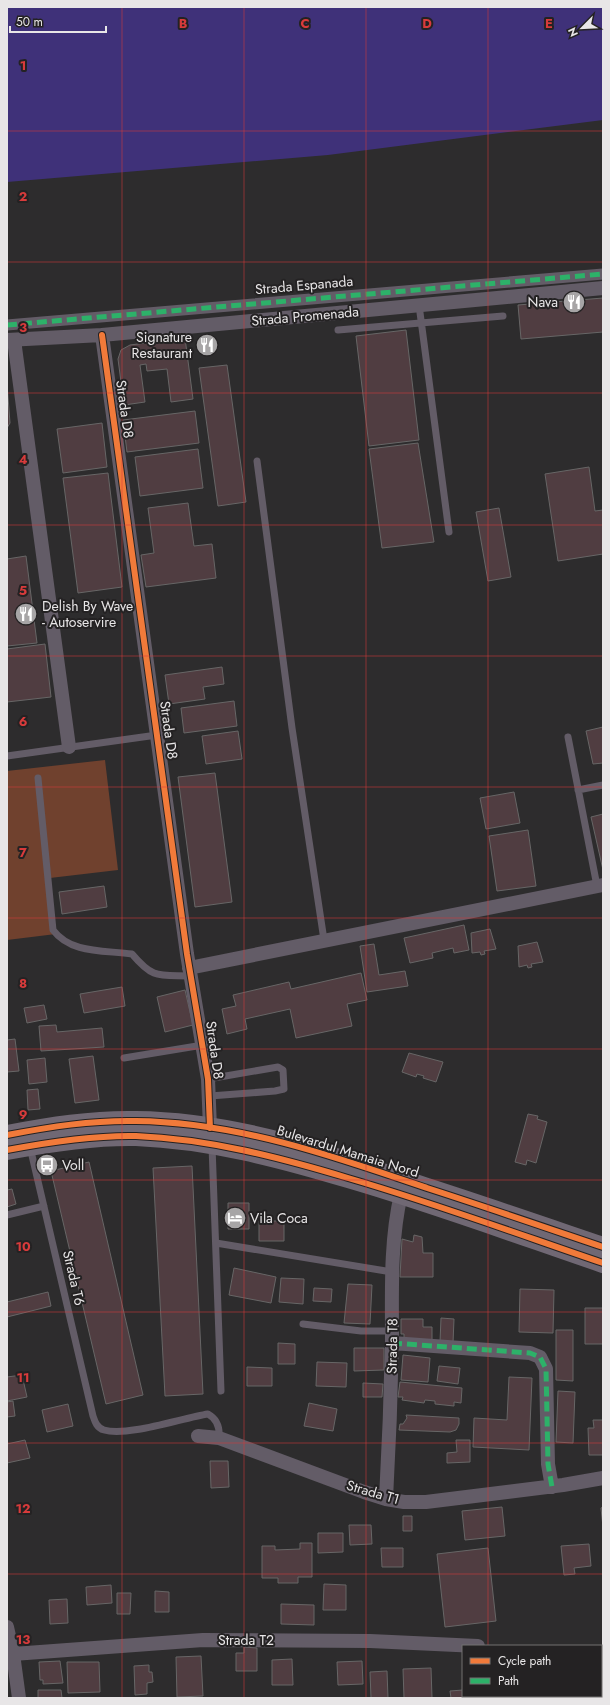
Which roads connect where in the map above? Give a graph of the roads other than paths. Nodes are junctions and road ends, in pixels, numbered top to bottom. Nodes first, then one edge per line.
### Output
1 (603, 274) edge
2 (603, 288) edge
3 (419, 305) junction
4 (503, 316) dead end
5 (421, 323) junction
6 (7, 325) edge
7 (338, 330) dead end
8 (102, 335) junction
9 (10, 340) edge
10 (256, 461) dead end
11 (449, 532) dead end
12 (157, 735) junction
13 (568, 737) dead end
14 (69, 747) junction
15 (7, 756) edge
16 (38, 778) dead end
17 (603, 785) edge
18 (578, 790) junction
19 (601, 890) edge
20 (324, 940) junction
21 (190, 972) junction
22 (203, 1045) junction
23 (124, 1058) dead end
24 (208, 1080) junction
25 (210, 1096) junction
26 (7, 1135) edge
27 (211, 1136) junction
28 (30, 1146) junction
29 (7, 1150) edge
30 (401, 1194) junction
31 (44, 1206) junction
32 (7, 1215) edge
33 (216, 1243) junction
34 (603, 1247) edge
35 (603, 1263) edge
36 (392, 1272) junction
37 (303, 1324) dead end
38 (392, 1337) junction
39 (221, 1391) dead end
40 (198, 1436) dead end
41 (219, 1438) junction
42 (603, 1478) edge
43 (552, 1487) junction
44 (386, 1499) junction
45 (7, 1626) edge
46 (462, 1645) edge
47 (13, 1654) junction
48 (19, 1698) edge

1 - 6 street, Strada Espanada
2 - 3 street, Strada Promenada
3 - 5 lane
3 - 8 street, Strada Promenada
4 - 5 lane
5 - 7 lane
5 - 11 lane
8 - 9 street, Strada Promenada
8 - 12 street, Strada D8
9 - 14 street
10 - 20 lane
12 - 14 lane
12 - 21 street, Strada D8
13 - 18 lane
14 - 15 lane
16 - 21 lane
17 - 18 lane
18 - 19 lane
19 - 20 street
20 - 21 street
21 - 22 street, Strada D8
22 - 23 lane
22 - 24 street, Strada D8
24 - 25 street, Strada D8
24 - 25 lane
25 - 27 street, Strada D8
26 - 27 main road, Bulevardul Mamaia Nord
27 - 28 main road, Bulevardul Mamaia Nord
27 - 30 main road, Bulevardul Mamaia Nord
27 - 33 lane
27 - 34 main road, Bulevardul Mamaia Nord
28 - 29 main road, Bulevardul Mamaia Nord
28 - 31 lane, Strada T6
30 - 35 main road, Bulevardul Mamaia Nord
30 - 36 street, Strada T8
31 - 32 lane
31 - 41 lane, Strada T6
33 - 36 lane
33 - 39 lane
36 - 38 street, Strada T8
37 - 38 lane
38 - 43 street
38 - 44 street, Strada T8
40 - 41 street, Strada T1
41 - 44 street, Strada T1
42 - 43 street, Strada T1
43 - 44 street, Strada T1
45 - 47 street
46 - 47 street, Strada T2
47 - 48 street

